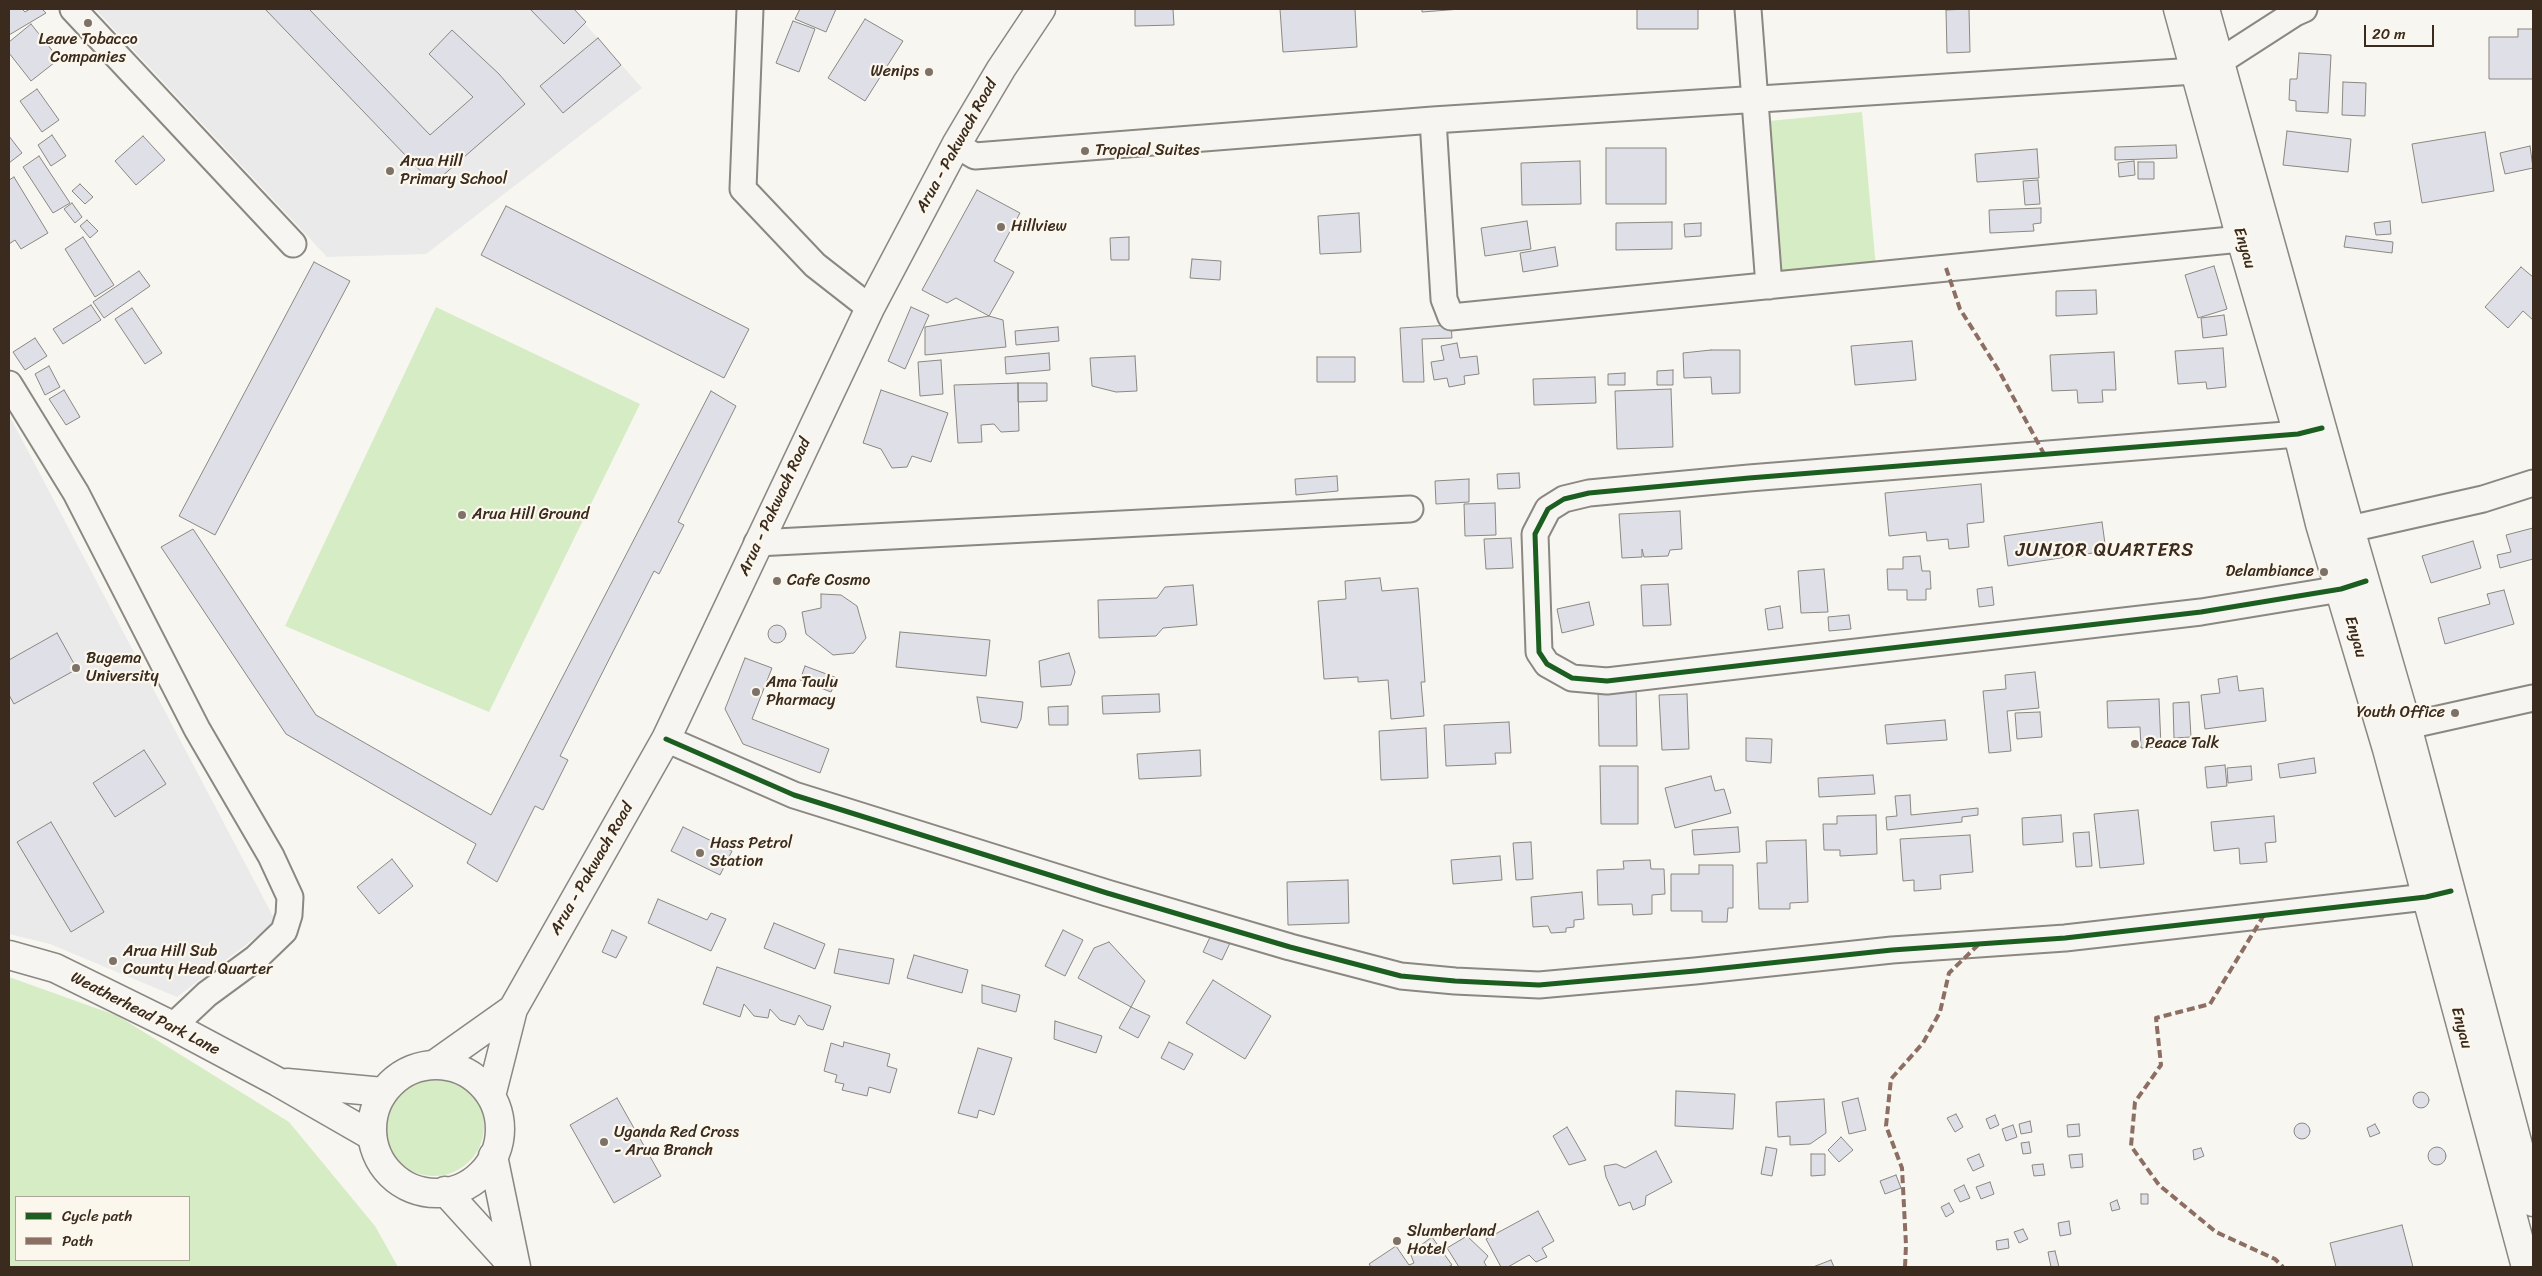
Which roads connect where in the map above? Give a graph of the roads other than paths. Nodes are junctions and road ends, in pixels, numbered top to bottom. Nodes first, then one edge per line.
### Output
1 (73, 9) edge
2 (750, 9) edge
3 (1040, 9) edge
4 (1748, 9) edge
5 (2178, 9) edge
6 (2206, 9) edge
7 (2304, 9) edge
8 (2207, 67) junction
9 (1755, 99) junction
10 (1433, 120) junction
11 (956, 145) junction
12 (2269, 236) junction
13 (2241, 239) junction
14 (293, 244) dead end
15 (1769, 286) junction
16 (870, 308) junction
17 (10, 389) edge
18 (2310, 431) junction
19 (2533, 483) edge
20 (1410, 509) dead end
21 (2350, 529) junction
22 (758, 543) junction
23 (2353, 585) junction
24 (2533, 698) edge
25 (2407, 726) junction
26 (666, 739) junction
27 (2438, 894) junction
28 (9, 955) edge
29 (513, 1009) junction
30 (173, 1026) junction
31 (434, 1065) junction
32 (278, 1082) junction
33 (383, 1092) junction
34 (491, 1096) junction
35 (372, 1136) junction
36 (493, 1156) junction
37 (446, 1191) junction
38 (2533, 1202) edge
39 (515, 1267) edge
40 (2526, 1267) edge

1 - 14 street
2 - 16 street
3 - 11 street, Arua - Pakwach Road
4 - 9 street
5 - 8 street, Enyau
6 - 8 street, Enyau
7 - 8 street
8 - 9 street
8 - 12 street, Enyau
8 - 13 street, Enyau
9 - 10 street
9 - 15 street
10 - 11 street
10 - 15 street
11 - 16 street, Arua - Pakwach Road
12 - 13 street
12 - 18 street, Enyau
13 - 15 street
13 - 18 street, Enyau
16 - 22 street, Arua - Pakwach Road
17 - 30 street
18 - 21 street, Enyau
18 - 23 street, Enyau
18 - 23 street
19 - 21 street
20 - 22 street
21 - 23 street, Enyau
22 - 26 street, Arua - Pakwach Road
23 - 25 street, Enyau
23 - 27 street, Enyau
24 - 25 street
25 - 27 street, Enyau
26 - 27 street
26 - 29 street, Arua - Pakwach Road
27 - 38 street, Enyau
27 - 40 street, Enyau
28 - 30 street, Weatherhead Park Lane
29 - 31 street, Arua - Pakwach Road
29 - 34 street, Arua - Pakwach Road
30 - 32 street, Weatherhead Park Lane
31 - 33 street
31 - 34 street
32 - 33 street, Weatherhead Park Lane
32 - 35 street, Weatherhead Park Lane
33 - 35 street
34 - 36 street
35 - 37 street
36 - 37 street
36 - 39 street
37 - 39 street

